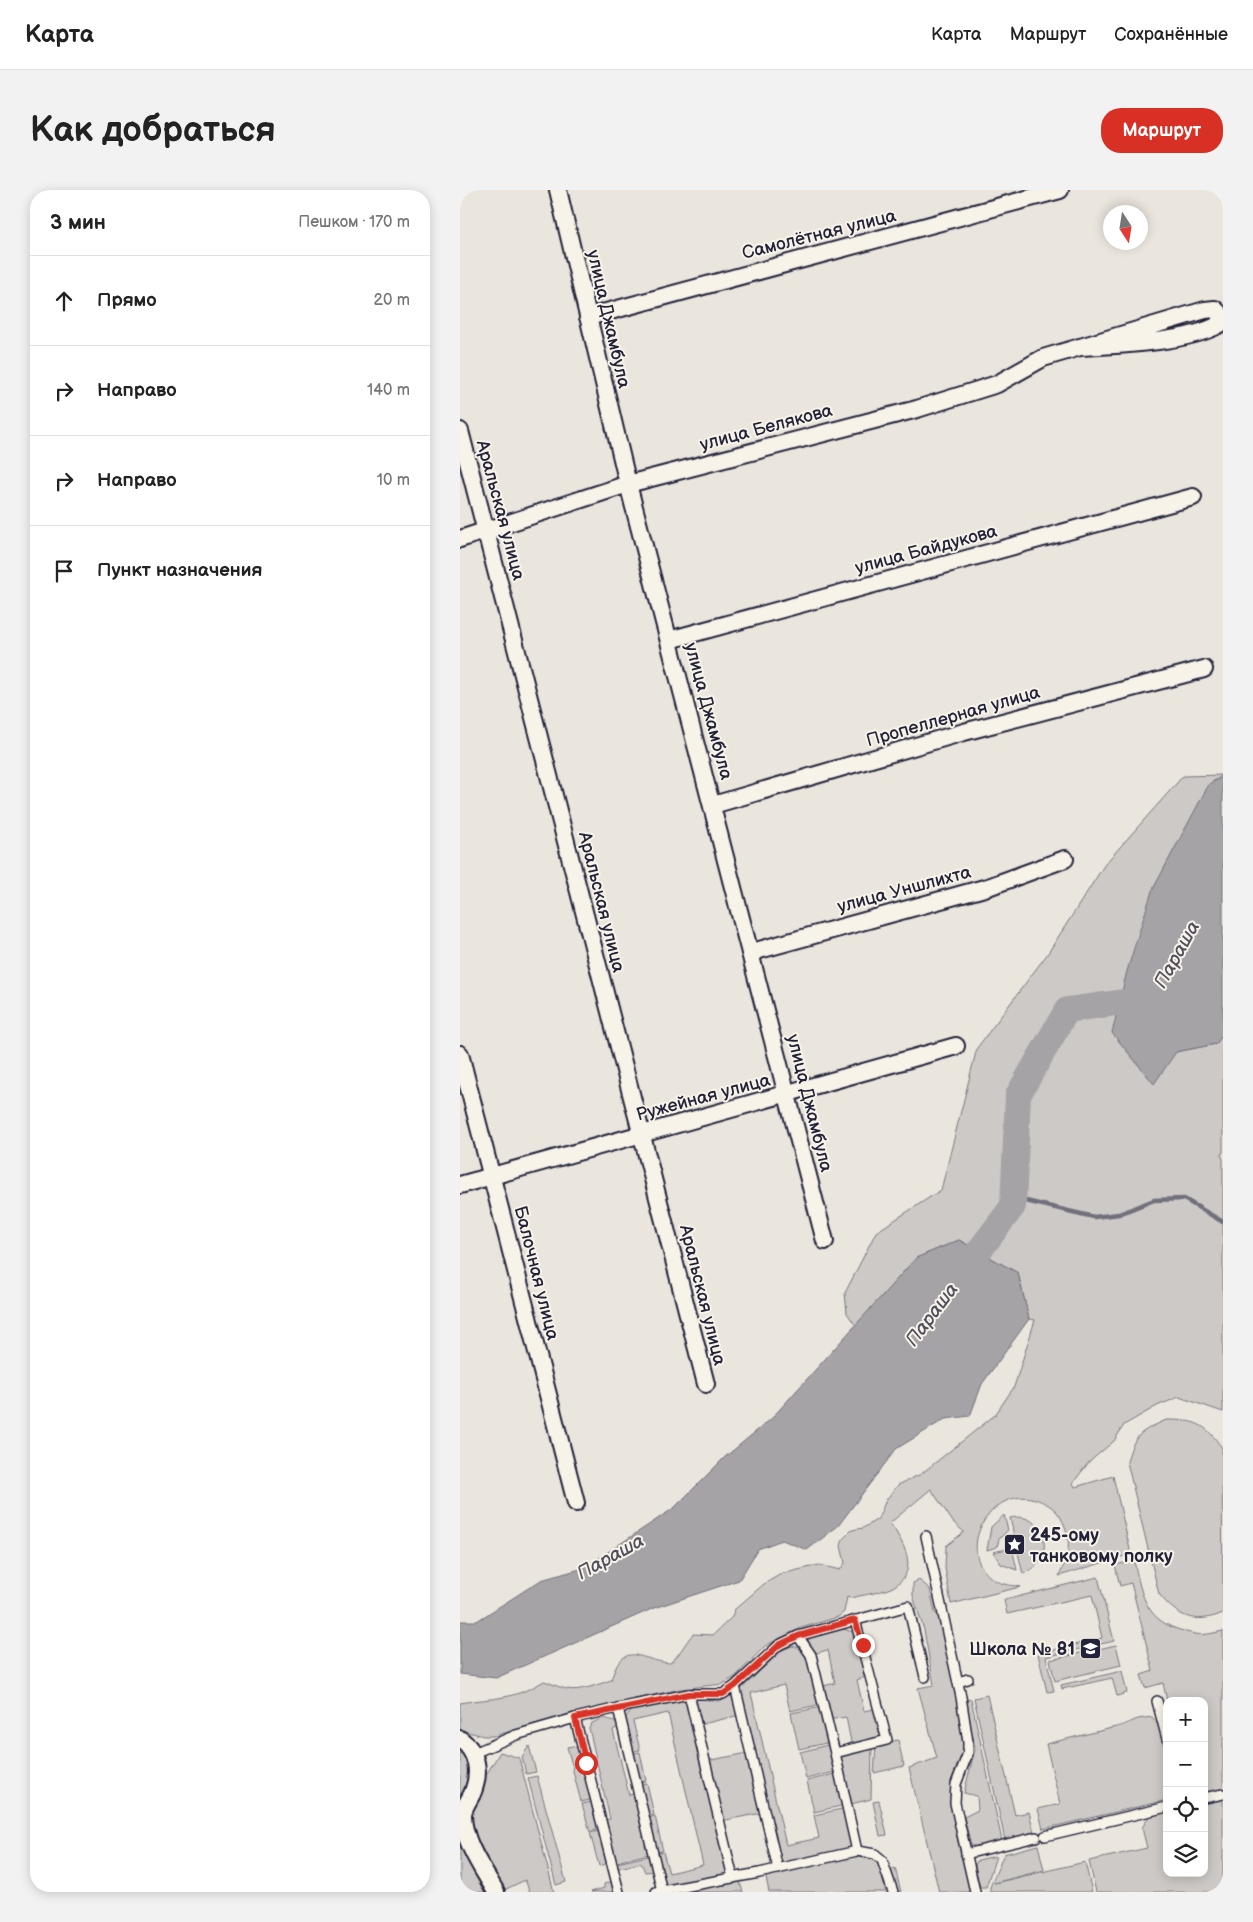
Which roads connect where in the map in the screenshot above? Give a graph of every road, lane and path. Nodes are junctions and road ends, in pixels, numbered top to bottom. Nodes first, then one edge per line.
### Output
1 (558, 190) edge
2 (1060, 190) edge
3 (588, 317) junction
4 (1079, 347) junction
5 (460, 431) edge
6 (628, 484) junction
7 (1194, 497) dead end
8 (486, 531) junction
9 (460, 539) edge
10 (669, 640) junction
11 (1204, 669) dead end
12 (713, 805) junction
13 (1065, 859) dead end
14 (752, 952) junction
15 (956, 1046) dead end
16 (460, 1054) edge
17 (787, 1095) junction
18 (641, 1134) junction
19 (492, 1177) junction
20 (460, 1185) edge
21 (825, 1241) dead end
22 (706, 1384) dead end
23 (576, 1503) dead end
24 (926, 1536) dead end
25 (855, 1620) junction
26 (798, 1636) junction
27 (926, 1678) dead end
28 (968, 1679) dead end
29 (958, 1682) junction
30 (735, 1686) junction
31 (689, 1694) junction
32 (1157, 1701) dead end
33 (618, 1708) junction
34 (575, 1718) junction
35 (1163, 1724) edge
36 (460, 1738) edge
37 (474, 1753) junction
38 (835, 1753) junction
39 (1223, 1794) edge
40 (1208, 1797) edge
41 (1163, 1807) edge
42 (461, 1813) edge
43 (857, 1851) junction
44 (966, 1854) junction
45 (778, 1869) junction
46 (733, 1878) junction
47 (659, 1891) edge
48 (496, 1892) edge
49 (619, 1892) edge
50 (893, 1892) edge
51 (975, 1892) edge

1 - 3 street, улица Джамбула
2 - 3 street, Самолётная улица
3 - 6 street, улица Джамбула
4 - 4 street, улица Белякова
4 - 6 street, улица Белякова
5 - 8 street, Аральская улица
6 - 8 street, улица Белякова
6 - 10 street, улица Джамбула
7 - 10 street, улица Байдукова
8 - 9 street, улица Белякова
8 - 18 street, Аральская улица
10 - 12 street, улица Джамбула
11 - 12 street, Пропеллерная улица
12 - 14 street, улица Джамбула
13 - 14 street, улица Уншлихта
14 - 17 street, улица Джамбула
15 - 17 street, Ружейная улица
16 - 19 street, Балочная улица
17 - 18 street, Ружейная улица
17 - 21 street, улица Джамбула
18 - 19 street, Ружейная улица
18 - 22 street, Аральская улица
19 - 20 street, Ружейная улица
19 - 23 street, Балочная улица
24 - 29 lane
25 - 26 lane
25 - 27 lane
25 - 38 lane
26 - 30 lane
26 - 38 lane
28 - 29 lane
29 - 44 lane
30 - 31 lane
30 - 45 lane
31 - 33 lane
31 - 46 lane
32 - 35 lane
33 - 34 lane
33 - 47 lane
34 - 37 lane
34 - 49 lane
36 - 37 street
37 - 42 street
38 - 43 lane
39 - 40 lane
41 - 44 lane
42 - 48 street
43 - 45 lane
43 - 50 lane
44 - 51 lane
45 - 46 lane
46 - 47 lane

